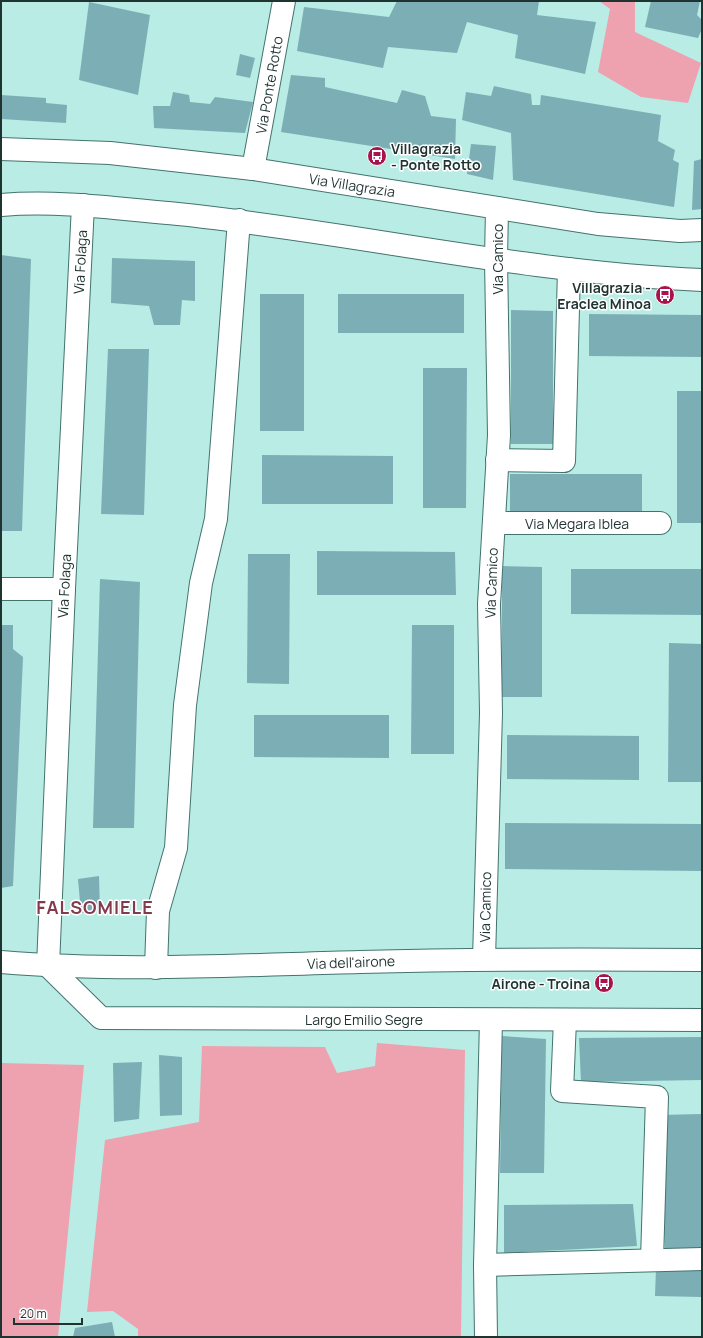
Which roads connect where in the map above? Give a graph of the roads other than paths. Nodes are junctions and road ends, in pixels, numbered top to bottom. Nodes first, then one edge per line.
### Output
1 (284, 1) edge
2 (1, 149) edge
3 (253, 169) junction
4 (83, 205) junction
5 (1, 206) edge
6 (497, 208) junction
7 (239, 220) junction
8 (702, 230) edge
9 (496, 260) junction
10 (569, 268) junction
11 (702, 280) edge
12 (497, 460) junction
13 (494, 523) junction
14 (660, 523) dead end
15 (1, 589) edge
16 (64, 589) junction
17 (484, 958) junction
18 (702, 960) edge
19 (1, 962) edge
20 (48, 966) junction
21 (156, 968) junction
22 (491, 1020) junction
23 (565, 1020) junction
24 (702, 1020) edge
25 (702, 1259) edge
26 (652, 1260) junction
27 (485, 1265) junction
28 (486, 1337) edge

1 - 3 street, Via Ponte Rotto
2 - 3 street, Via Villagrazia
3 - 6 street, Via Villagrazia
4 - 5 street
4 - 7 street
4 - 16 street, Via Folaga
6 - 8 street, Via Villagrazia
6 - 9 street, Via Camico
7 - 9 street
7 - 21 street
9 - 10 street
9 - 12 street, Via Camico
10 - 11 street
10 - 12 street
12 - 13 street, Via Camico
13 - 14 street, Via Megara Iblea
13 - 17 street, Via Camico
15 - 16 street
16 - 20 street, Via Folaga
17 - 18 street, Via dell'airone
17 - 21 street, Via dell'airone
19 - 20 street, Via dell'airone
20 - 21 street, Via dell'airone
20 - 22 street, Largo Emilio Segre
22 - 23 street, Largo Emilio Segre
22 - 27 street
23 - 24 street, Largo Emilio Segre
23 - 26 street
25 - 26 street
26 - 27 street
27 - 28 street

